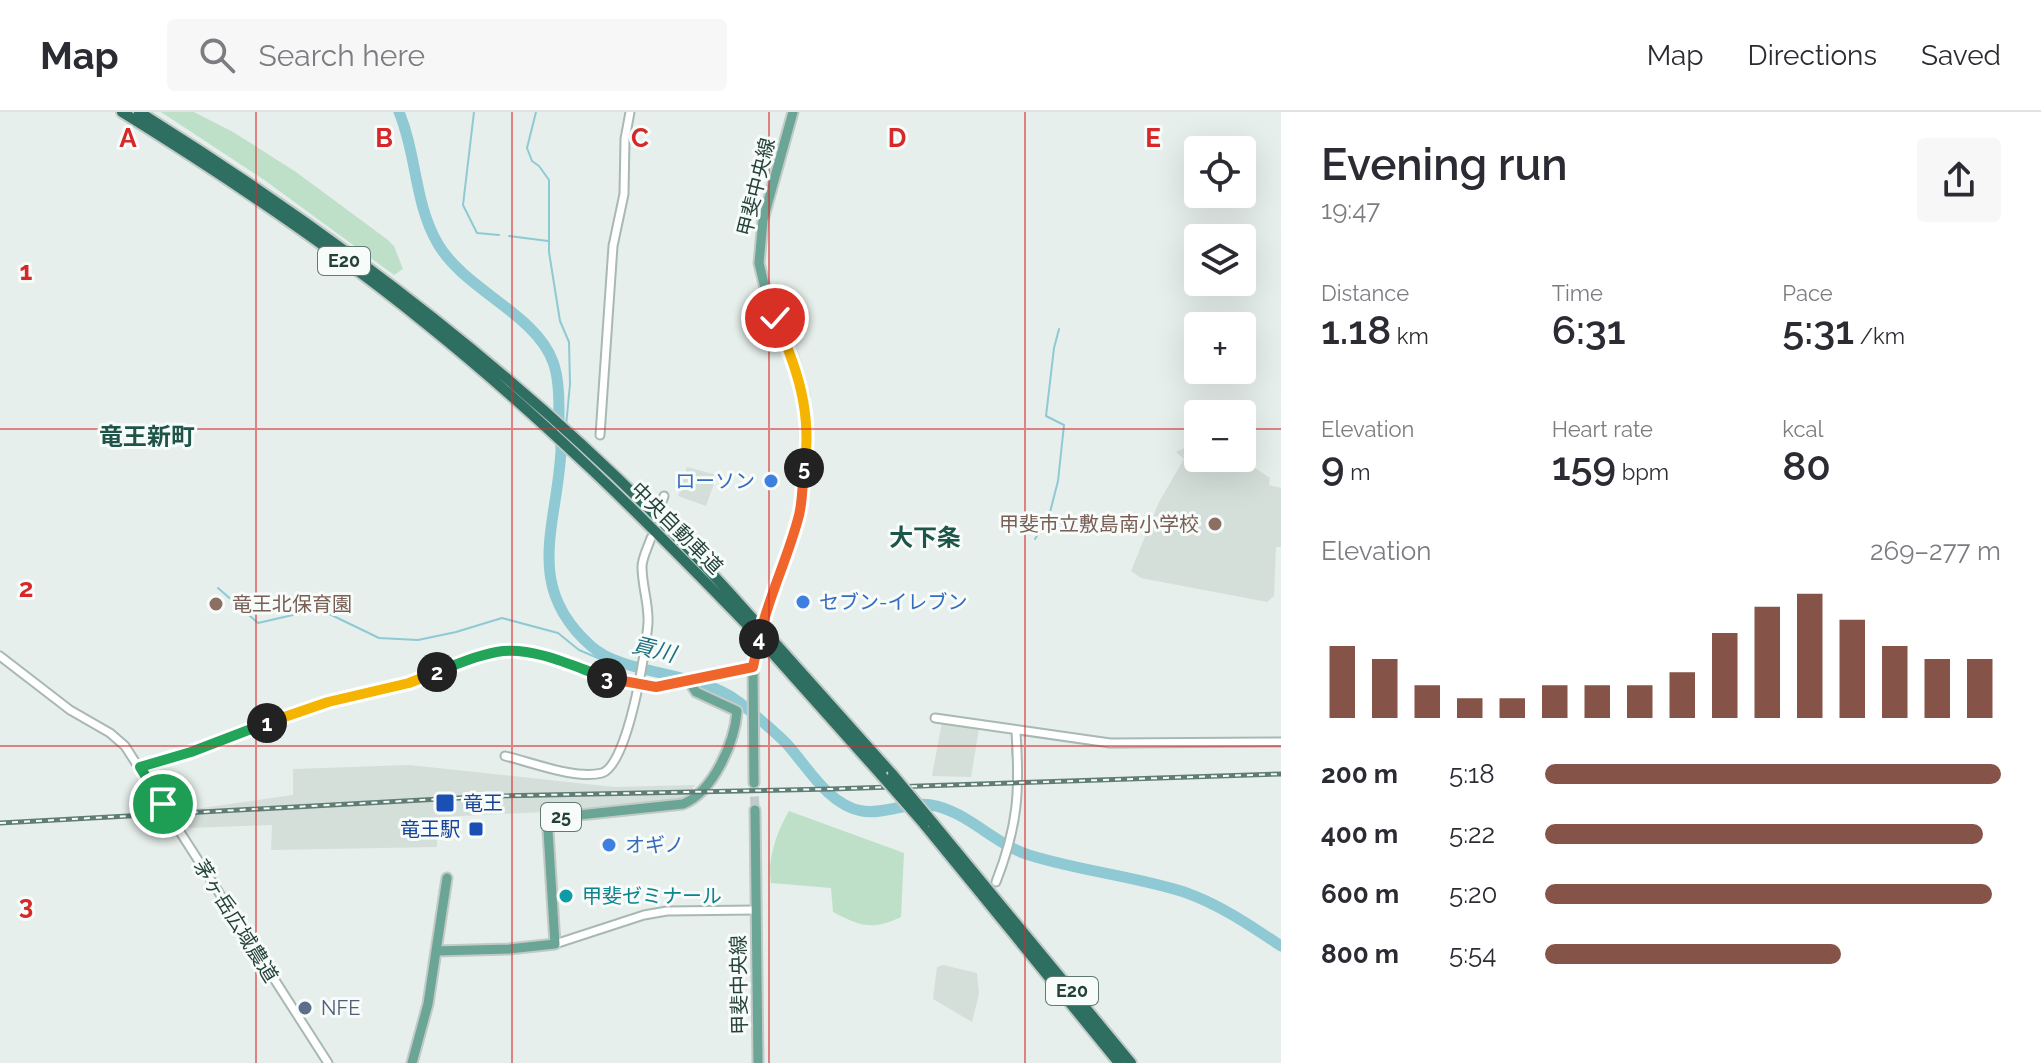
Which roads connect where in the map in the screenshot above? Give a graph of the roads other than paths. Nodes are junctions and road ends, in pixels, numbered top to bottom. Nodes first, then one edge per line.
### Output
1 (122, 112) edge
2 (139, 112) edge
3 (630, 112) edge
4 (793, 112) edge
5 (551, 424) junction
6 (600, 435) dead end
7 (651, 538) dead end
8 (0, 656) edge
9 (753, 667) junction
10 (689, 681) junction
11 (639, 686) junction
12 (935, 718) dead end
13 (1016, 732) junction
14 (1281, 742) edge
15 (505, 756) dead end
16 (140, 767) junction
17 (754, 783) tunnel mouth
18 (755, 810) tunnel mouth
19 (447, 878) dead end
20 (990, 889) junction
21 (756, 910) junction
22 (1011, 922) junction
23 (555, 944) junction
24 (437, 951) junction
25 (328, 1063) edge
26 (412, 1063) edge
27 (758, 1063) edge
28 (1119, 1063) edge
29 (1131, 1063) edge

1 - 5 highway, 中央自動車道 / E20
2 - 5 highway, 中央自動車道 / E20
3 - 6 street
4 - 9 main road, 甲斐中央線
5 - 20 highway, 中央自動車道 / E20, bridge
7 - 11 street
8 - 16 street, 茅ヶ岳広域農道
9 - 10 main road
9 - 17 main road, 甲斐中央線
10 - 11 street
10 - 23 main road, 25
11 - 15 street
11 - 16 street
12 - 13 street
13 - 14 street
13 - 20 street
16 - 25 street, 茅ヶ岳広域農道
18 - 21 main road, 甲斐中央線
19 - 24 main road
20 - 22 highway, 中央自動車道 / E20
21 - 23 street
21 - 27 main road, 甲斐中央線
22 - 28 highway, 中央自動車道 / E20
22 - 29 highway, 中央自動車道 / E20
23 - 24 main road
24 - 26 main road

